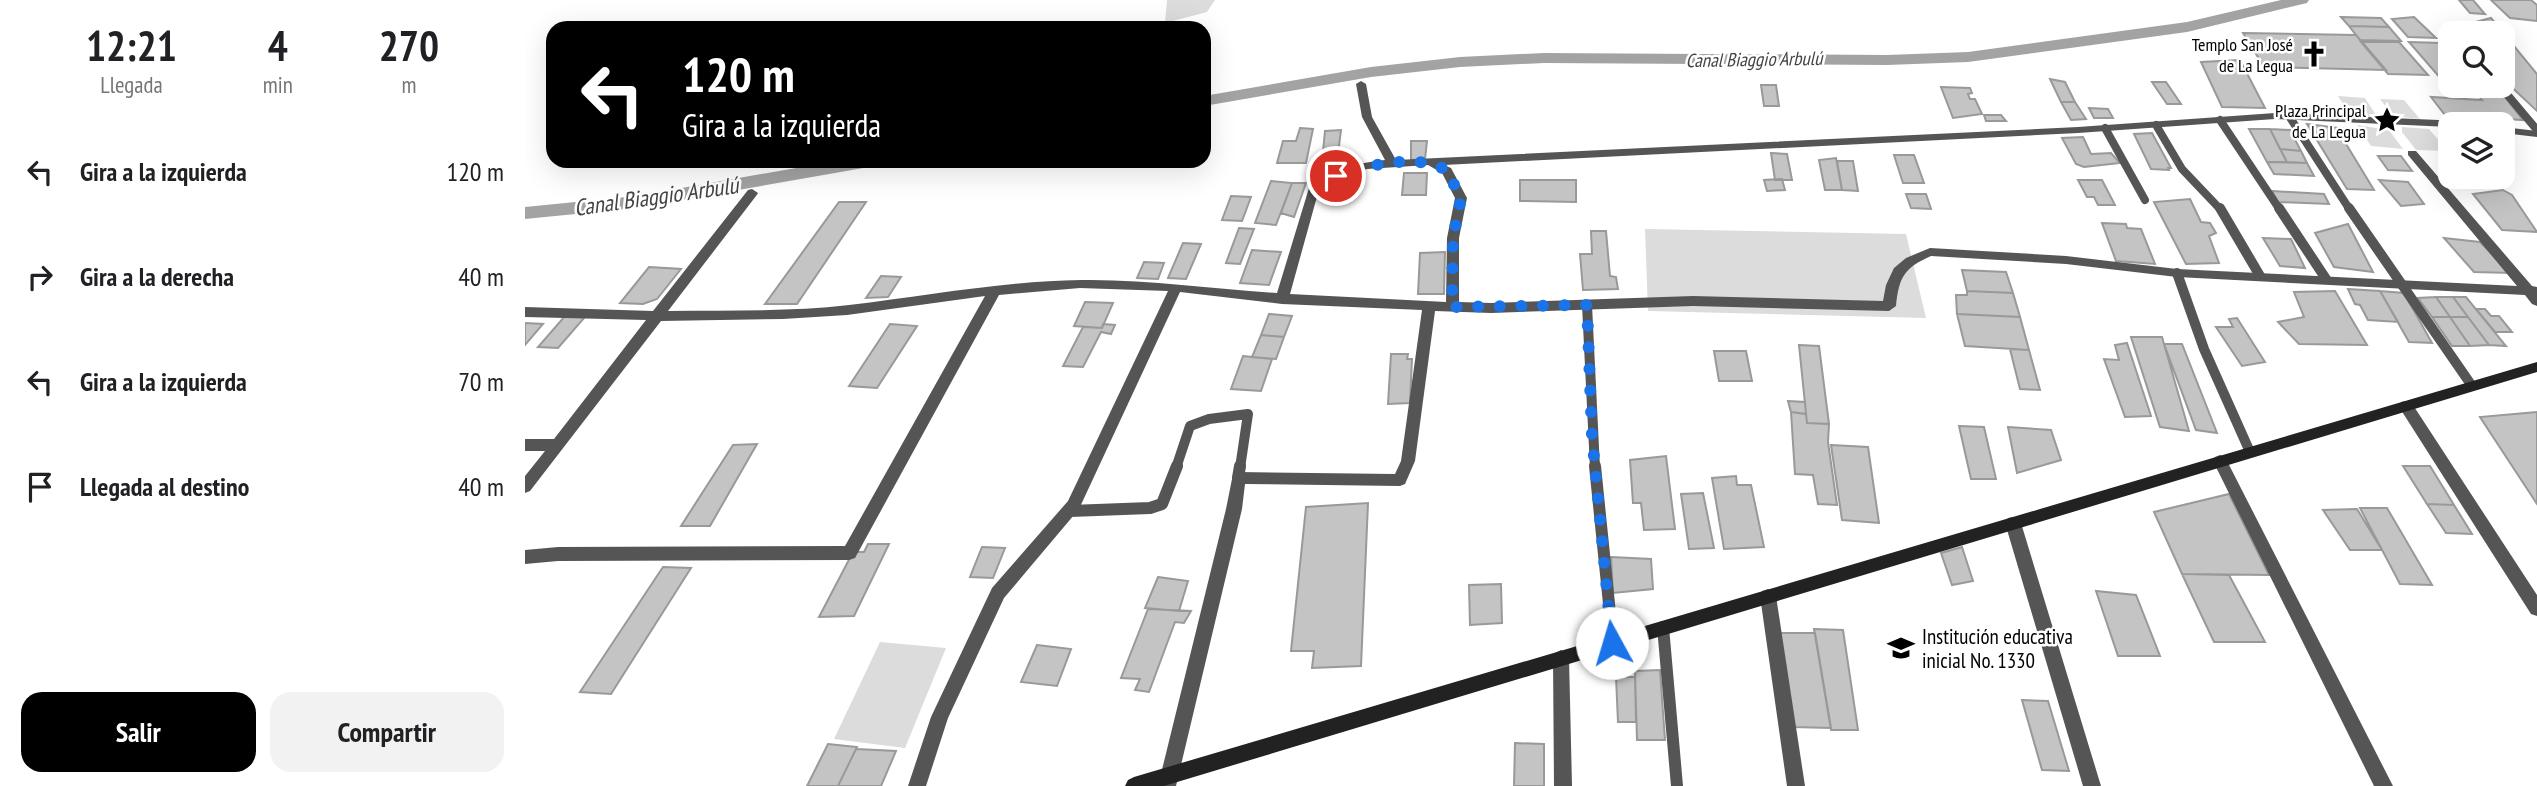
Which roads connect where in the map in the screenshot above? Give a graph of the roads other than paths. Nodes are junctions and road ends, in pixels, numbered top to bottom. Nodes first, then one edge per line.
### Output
1 (1361, 84) dead end
2 (2510, 98) edge
3 (2290, 116) junction
4 (2220, 120) junction
5 (2438, 123) edge
6 (2155, 125) junction
7 (2105, 128) junction
8 (2515, 131) edge
9 (2537, 132) edge
10 (2413, 153) dead end
11 (1427, 163) junction
12 (1393, 164) junction
13 (752, 193) dead end
14 (2145, 200) dead end
15 (2177, 273) junction
16 (2260, 276) junction
17 (2326, 279) junction
18 (2400, 282) junction
19 (1176, 286) junction
20 (995, 290) junction
21 (2534, 294) edge
22 (1282, 299) junction
23 (1587, 305) junction
24 (1430, 306) junction
25 (1452, 307) junction
26 (525, 312) edge
27 (657, 316) junction
28 (2537, 367) edge
29 (2472, 386) junction
30 (2406, 406) junction
31 (525, 445) edge
32 (558, 445) junction
33 (2250, 452) junction
34 (2220, 461) junction
35 (1238, 478) junction
36 (525, 487) edge
37 (1070, 511) junction
38 (2013, 523) junction
39 (525, 557) edge
40 (1768, 596) junction
41 (2537, 609) edge
42 (1663, 627) junction
43 (1612, 643) junction
44 (1561, 658) junction
45 (1168, 781) edge
46 (917, 786) edge
47 (1134, 786) edge
48 (1563, 786) edge
49 (1677, 786) edge
50 (1795, 786) edge
51 (2092, 786) edge
52 (2384, 786) edge

1 - 12 street
2 - 9 lane
3 - 4 street
3 - 5 street
3 - 18 lane
4 - 6 street
4 - 17 lane
6 - 7 street
6 - 16 lane
7 - 11 street
7 - 14 lane
8 - 9 street
10 - 21 street
11 - 12 street
11 - 25 street
12 - 22 street
13 - 27 street
15 - 16 street
15 - 23 street
15 - 33 lane
16 - 17 street
17 - 18 street
18 - 21 street
18 - 29 lane
19 - 20 street
19 - 22 street
19 - 37 street
20 - 27 street
20 - 39 street
22 - 24 street
23 - 25 street
23 - 43 lane
24 - 25 street
24 - 35 street
26 - 27 street
27 - 32 street
28 - 29 main road
29 - 30 main road
30 - 33 main road
30 - 41 street
31 - 32 street
32 - 36 street
33 - 34 main road
34 - 38 main road
34 - 52 street
35 - 37 lane
35 - 45 street
37 - 46 street
38 - 40 main road
38 - 51 street
40 - 42 main road
40 - 50 street
42 - 43 main road
42 - 49 lane
43 - 44 main road
44 - 45 main road
44 - 48 street
45 - 47 main road

